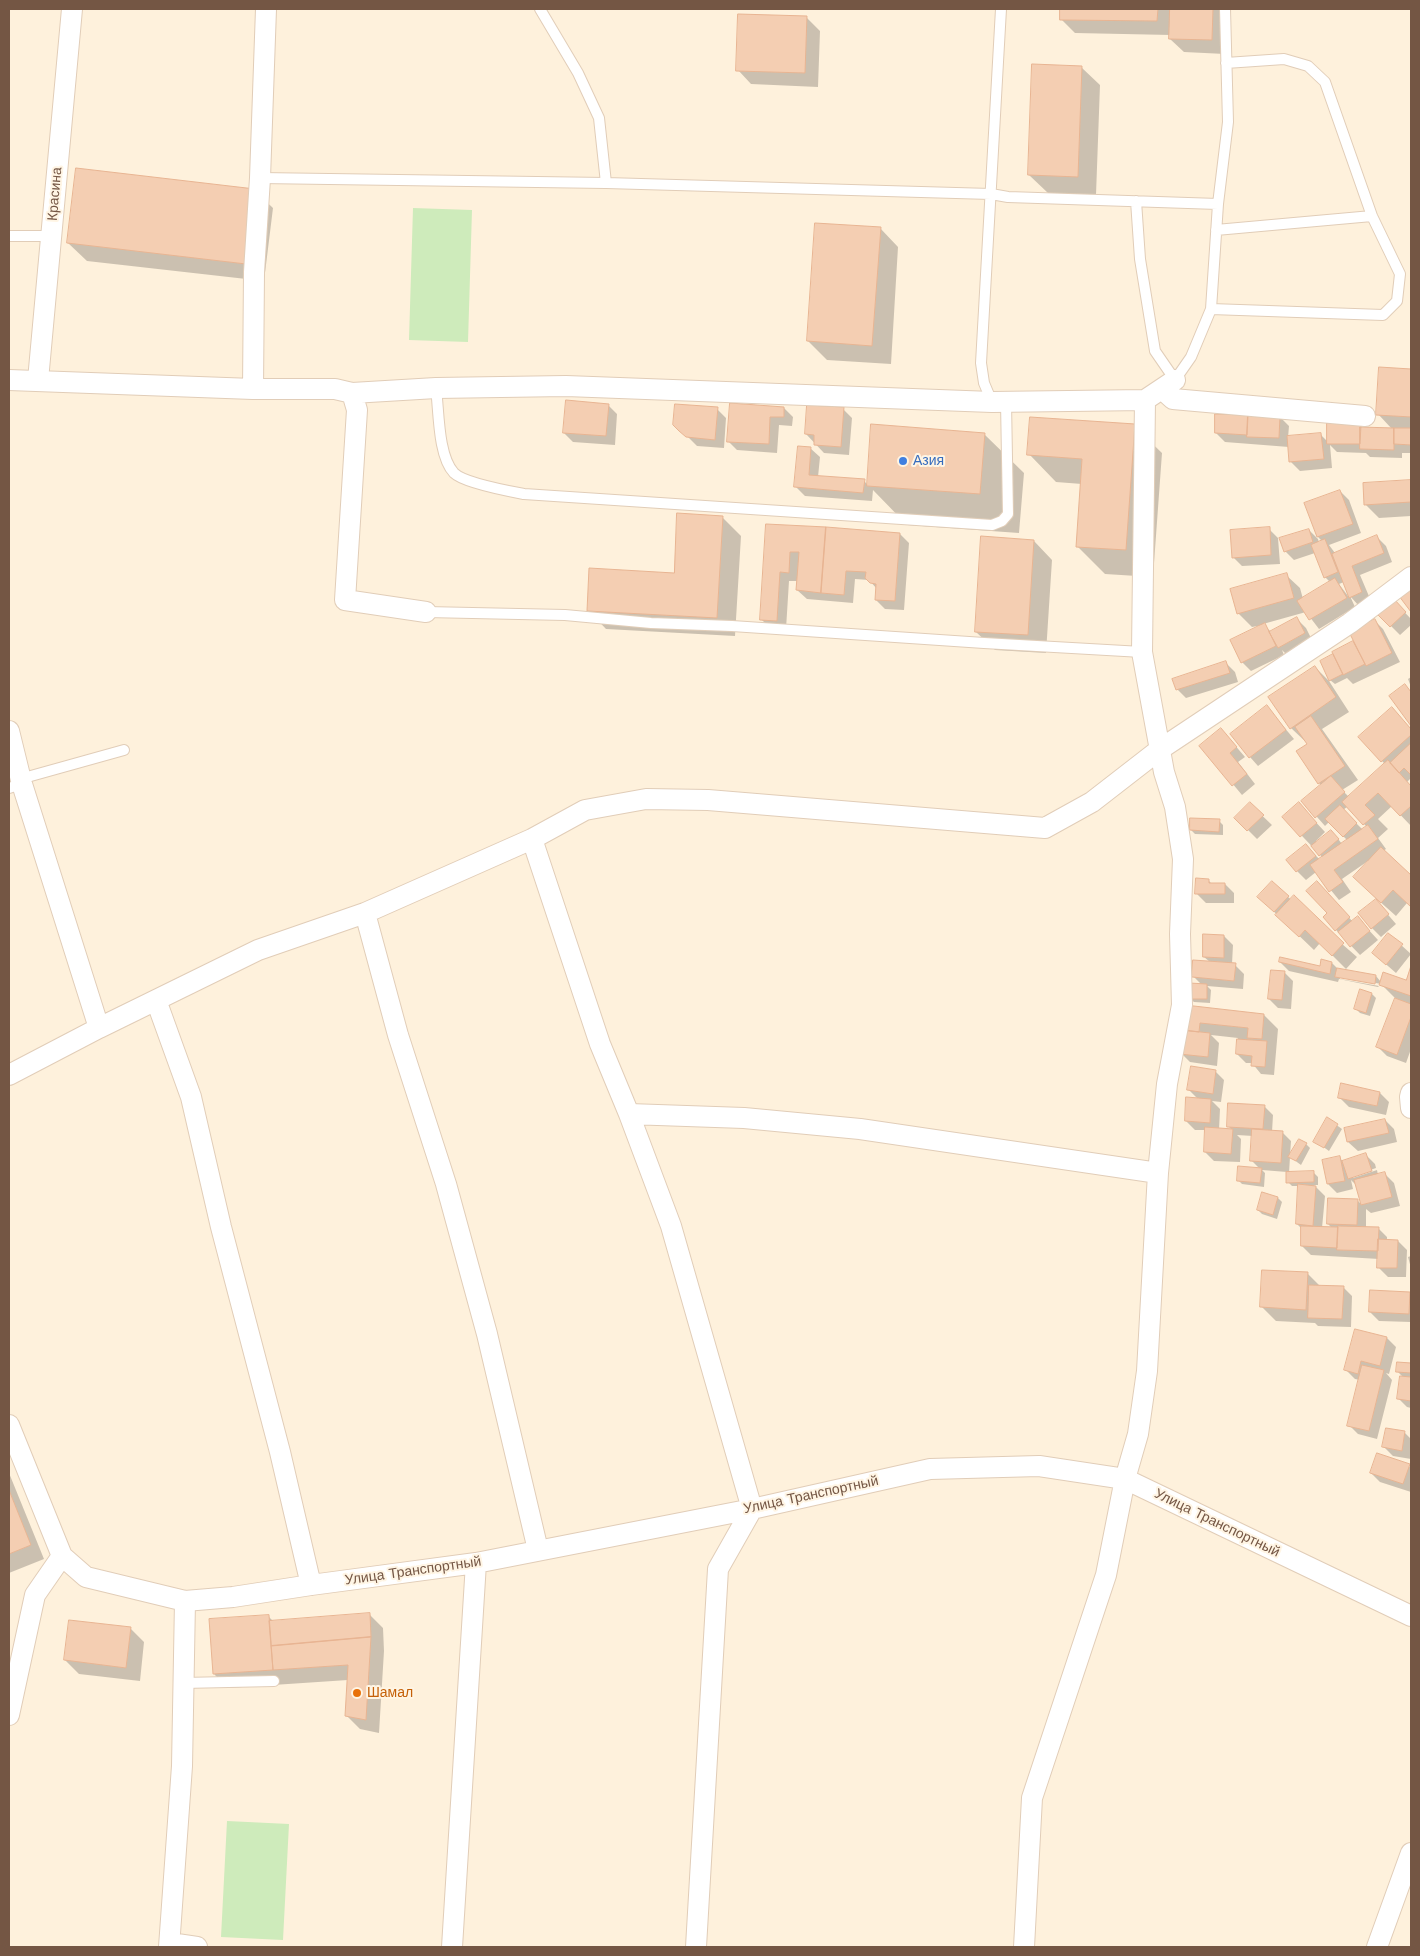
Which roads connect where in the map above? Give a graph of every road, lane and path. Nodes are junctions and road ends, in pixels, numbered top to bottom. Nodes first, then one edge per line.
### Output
1 (72, 9) edge
2 (266, 9) edge
3 (540, 9) edge
4 (1000, 9) edge
5 (1224, 9) edge
6 (1226, 63) junction
7 (260, 178) junction
8 (606, 183) junction
9 (991, 194) junction
10 (1136, 201) junction
11 (1218, 204) junction
12 (1372, 216) junction
13 (1216, 230) junction
14 (9, 236) edge
15 (51, 236) junction
16 (1211, 309) junction
17 (9, 380) edge
18 (38, 380) junction
19 (1168, 384) junction
20 (436, 388) junction
21 (253, 389) junction
22 (352, 393) junction
23 (1145, 400) junction
24 (999, 402) junction
25 (1365, 416) dead end
26 (1411, 577) edge
27 (426, 612) joint
28 (1142, 652) junction
29 (9, 731) edge
30 (124, 750) dead end
31 (1159, 750) junction
32 (17, 784) edge
33 (532, 839) junction
34 (365, 913) junction
35 (156, 1000) junction
36 (99, 1028) junction
37 (9, 1075) edge
38 (1411, 1093) edge
39 (1411, 1108) edge
40 (629, 1114) junction
41 (1158, 1173) junction
42 (10, 1434) edge
43 (1124, 1479) junction
44 (752, 1509) junction
45 (538, 1550) junction
46 (62, 1556) junction
47 (476, 1563) junction
48 (310, 1584) junction
49 (185, 1601) junction
50 (1411, 1616) edge
51 (274, 1681) dead end
52 (183, 1683) junction
53 (9, 1715) edge
54 (1411, 1853) edge
55 (170, 1945) edge
56 (198, 1947) edge
57 (452, 1947) edge
58 (696, 1947) edge
59 (1024, 1947) edge
60 (1377, 1947) edge

1 - 15 street, Красина
2 - 7 street
3 - 8 lane
4 - 9 lane
5 - 6 lane
6 - 11 lane
6 - 12 lane
7 - 8 lane
7 - 21 street
8 - 9 lane
9 - 10 lane
9 - 24 lane
10 - 11 lane
10 - 19 lane
11 - 13 lane
12 - 13 lane
12 - 16 lane
13 - 16 lane
14 - 15 lane
15 - 18 street, Красина
16 - 19 lane
17 - 18 street
18 - 21 street
19 - 23 street
19 - 25 street
20 - 22 street
20 - 24 street
20 - 24 lane
21 - 22 street
22 - 27 street
23 - 24 street
23 - 28 street
26 - 31 street
27 - 28 lane
28 - 31 street
29 - 32 street
30 - 32 lane
31 - 33 street
31 - 41 street
32 - 36 street
33 - 34 street
33 - 40 street
34 - 35 street
34 - 45 street
35 - 36 street
35 - 48 street
36 - 37 street
38 - 39 street
40 - 41 street
40 - 44 street
41 - 43 street
42 - 46 street
43 - 44 street, Улица Транспортный
43 - 50 street, Улица Транспортный
43 - 59 street
44 - 45 street, Улица Транспортный
44 - 58 street
45 - 47 street, Улица Транспортный
46 - 49 street, Улица Транспортный
46 - 53 street
47 - 48 street, Улица Транспортный
47 - 57 street
48 - 49 street, Улица Транспортный
49 - 52 street
51 - 52 lane
52 - 55 street
54 - 60 street
55 - 56 street

